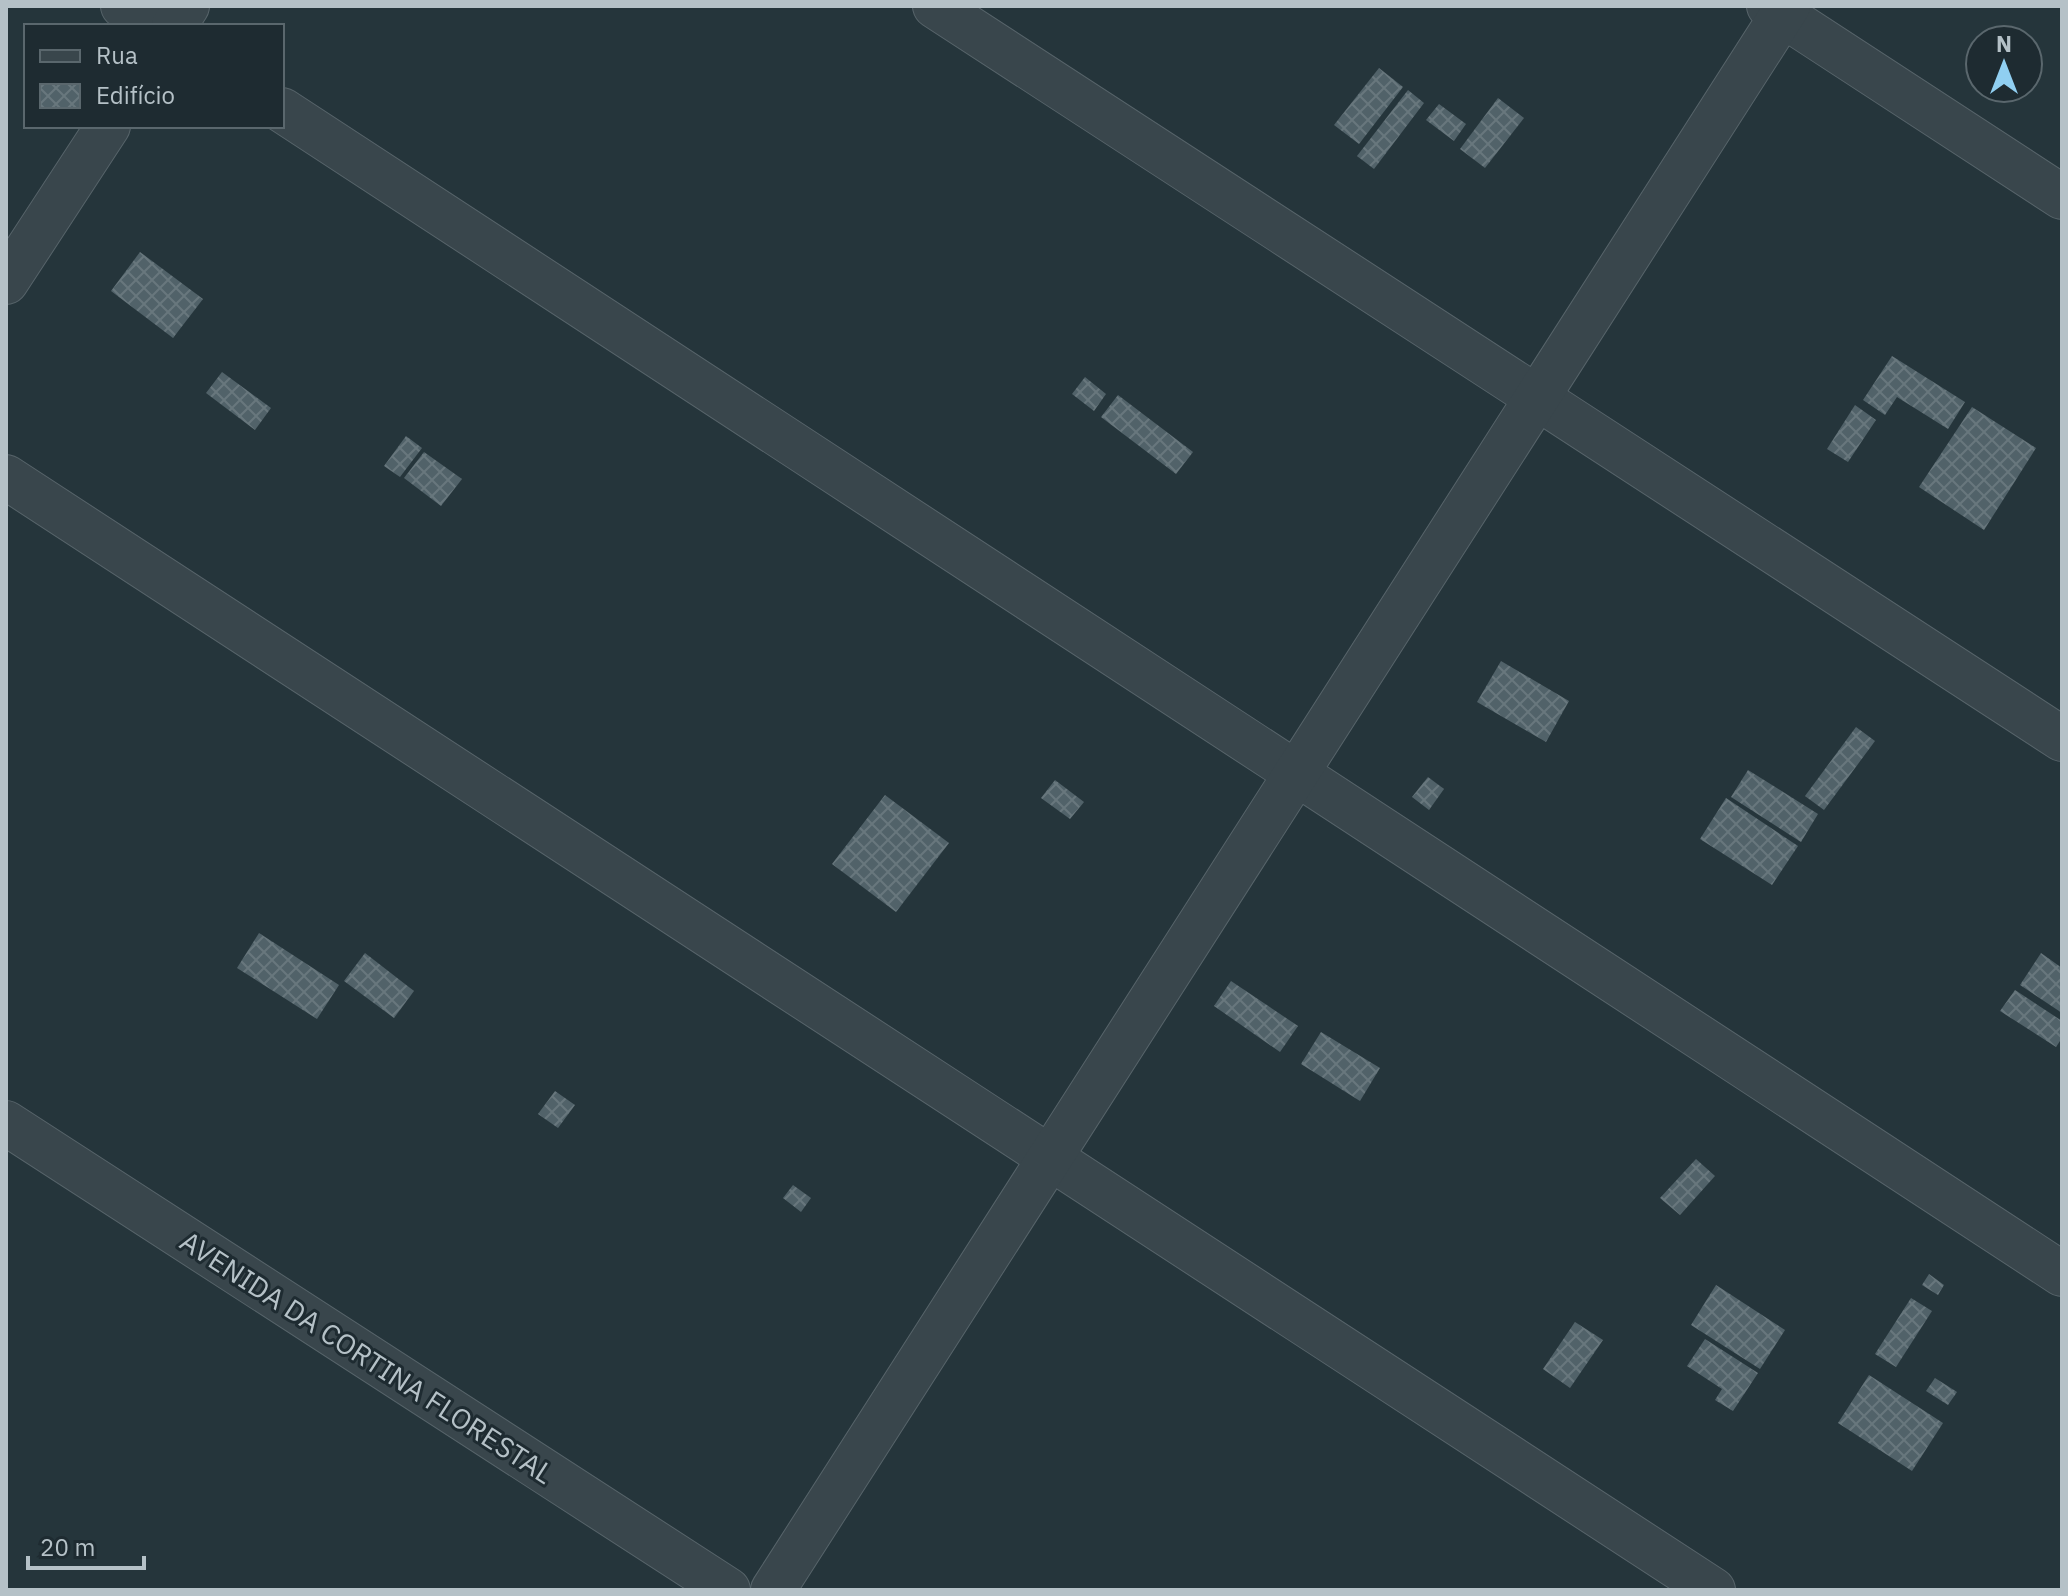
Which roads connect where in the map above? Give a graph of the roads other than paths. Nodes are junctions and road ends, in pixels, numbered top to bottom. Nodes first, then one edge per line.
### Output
1 (123, 6) edge
2 (187, 6) edge
3 (935, 6) edge
4 (1780, 9) edge
5 (151, 24) edge
6 (175, 24) edge
7 (284, 111) edge
8 (107, 128) edge
9 (2062, 197) edge
10 (6, 282) edge
11 (1537, 397) junction
12 (6, 477) edge
13 (2062, 739) edge
14 (1296, 773) junction
15 (6, 1123) edge
16 (1049, 1157) junction
17 (2062, 1274) edge
18 (728, 1590) edge
19 (773, 1590) edge
20 (1713, 1590) edge

1 - 5 street
2 - 6 street
3 - 11 street
4 - 9 street
4 - 11 street
7 - 14 street
8 - 10 street
11 - 13 street
11 - 14 street
12 - 16 street
14 - 16 street
14 - 17 street
15 - 18 street, AVENIDA DA CORTINA FLORESTAL
16 - 19 street
16 - 20 street

